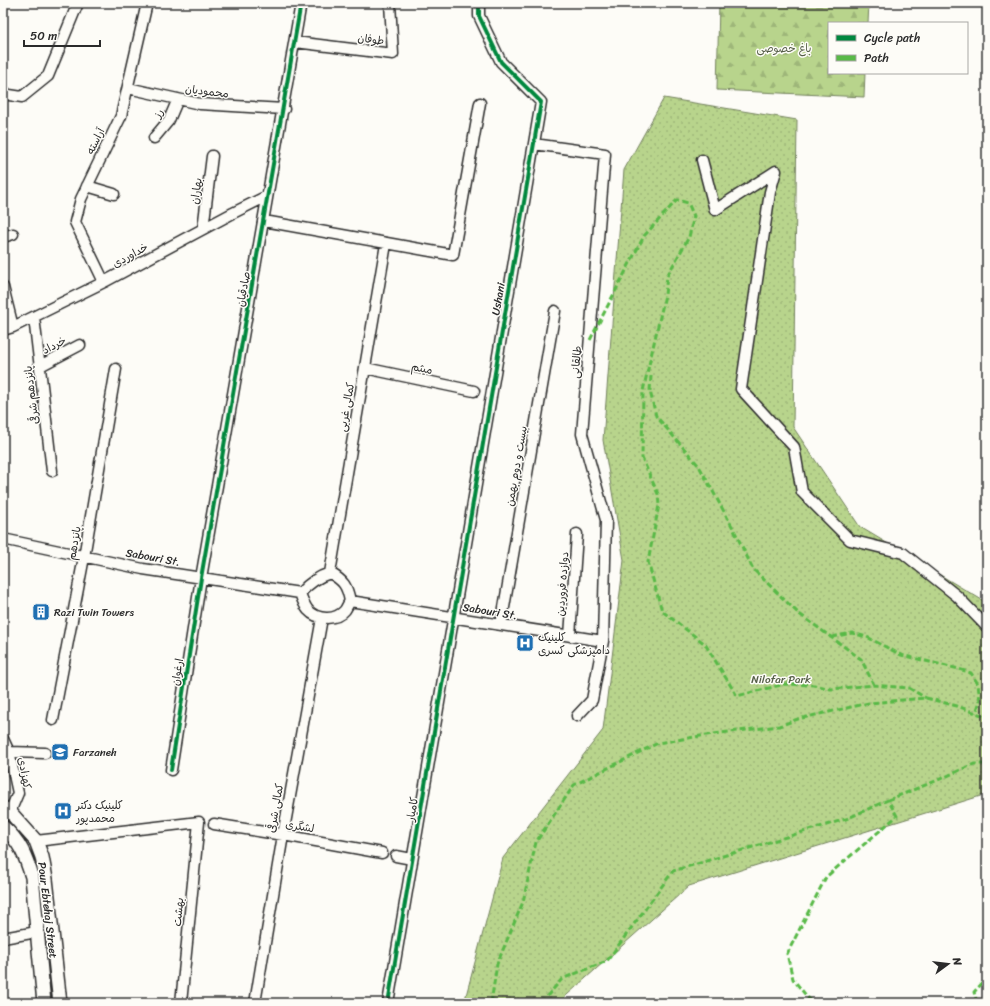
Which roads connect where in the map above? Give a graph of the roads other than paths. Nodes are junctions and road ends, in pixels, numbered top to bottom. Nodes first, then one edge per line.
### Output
1 (78, 3) edge
2 (147, 3) edge
3 (301, 3) edge
4 (390, 3) edge
5 (479, 3) edge
6 (295, 42) junction
7 (128, 88) junction
8 (3, 94) edge
9 (178, 99) junction
10 (480, 103) dead end
11 (284, 110) junction
12 (154, 138) dead end
13 (534, 144) junction
14 (212, 156) dead end
15 (702, 160) dead end
16 (87, 186) junction
17 (114, 194) dead end
18 (267, 196) junction
19 (264, 221) junction
20 (203, 229) junction
21 (13, 234) dead end
22 (3, 237) edge
23 (386, 244) junction
24 (104, 282) junction
25 (3, 287) edge
26 (555, 311) dead end
27 (34, 317) junction
28 (13, 327) junction
29 (3, 330) edge
30 (80, 345) dead end
31 (40, 366) junction
32 (365, 368) junction
33 (116, 369) dead end
34 (474, 391) dead end
35 (52, 471) dead end
36 (577, 534) dead end
37 (3, 539) edge
38 (84, 557) junction
39 (330, 574) junction
40 (201, 578) junction
41 (300, 592) junction
42 (350, 601) junction
43 (453, 617) junction
44 (322, 618) junction
45 (501, 625) junction
46 (987, 627) edge
47 (570, 636) junction
48 (603, 641) junction
49 (577, 716) dead end
50 (53, 720) dead end
51 (3, 739) edge
52 (9, 752) junction
53 (45, 753) dead end
54 (171, 770) dead end
55 (7, 810) edge
56 (214, 824) dead end
57 (3, 827) edge
58 (283, 835) junction
59 (36, 841) junction
60 (382, 853) dead end
61 (396, 856) dead end
62 (412, 859) junction
63 (37, 932) junction
64 (3, 938) edge
65 (57, 980) junction
66 (41, 983) junction
67 (44, 1003) edge
68 (60, 1003) edge
69 (181, 1003) edge
70 (255, 1003) edge
71 (388, 1003) edge

1 - 8 street
2 - 7 street, آراسته
3 - 6 street, صادقیان
4 - 6 street, طوفان
5 - 13 street, Ushani
6 - 11 street, صادقیان
7 - 9 street, محمودیان
7 - 16 street, آراسته
9 - 11 street, محمودیان
9 - 12 street, رز
10 - 23 street
11 - 18 street, صادقیان
13 - 43 street, Ushani
13 - 48 street, طالقانی
14 - 20 street, بهاران
15 - 46 street
16 - 17 street
16 - 24 street, آراسته
18 - 19 street, صادقیان
18 - 20 street, خداوردی
19 - 23 street
19 - 40 street, صادقیان
20 - 24 street, خداوردی
21 - 22 street
23 - 32 street, کمالی غربی
24 - 27 street, خداوردی
25 - 28 street
26 - 45 street, بیست و دوم بهمن
27 - 28 street, خداوردی
27 - 31 street, پانزدهم شرقی
28 - 29 street, خداوردی
30 - 31 street, خرداد
31 - 35 street, پانزدهم شرقی
32 - 34 street, میثم
32 - 39 street, کمالی غربی
33 - 38 street, پانزدهم
36 - 47 street, دوازده فروردین
37 - 38 street, Sabouri St.
38 - 40 street, Sabouri St.
38 - 50 street, پانزدهم
39 - 41 street
39 - 42 street
40 - 41 street, Sabouri St.
40 - 54 street, ارغوان
41 - 44 street
42 - 43 street, Sabouri St.
42 - 44 street
43 - 45 street, Sabouri St.
43 - 62 street, کامیار
44 - 58 street, کمالی شرقی
45 - 47 street, Sabouri St.
47 - 48 street, Sabouri St.
48 - 49 street
51 - 52 street, کهزادی
52 - 53 street
52 - 55 street, کهزادی
55 - 59 main road, Pour Ebtehaj Street
56 - 58 street, لشگری
57 - 63 main road, Pour Ebtehaj Street
58 - 60 street, لشگری
58 - 70 street, کمالی شرقی
59 - 65 main road, Pour Ebtehaj Street
59 - 69 street, بهشت
61 - 62 street
62 - 71 street, کامیار
63 - 64 street
63 - 66 main road, Pour Ebtehaj Street
65 - 66 main road
65 - 68 main road, Pour Ebtehaj Street
66 - 67 main road, Pour Ebtehaj Street

